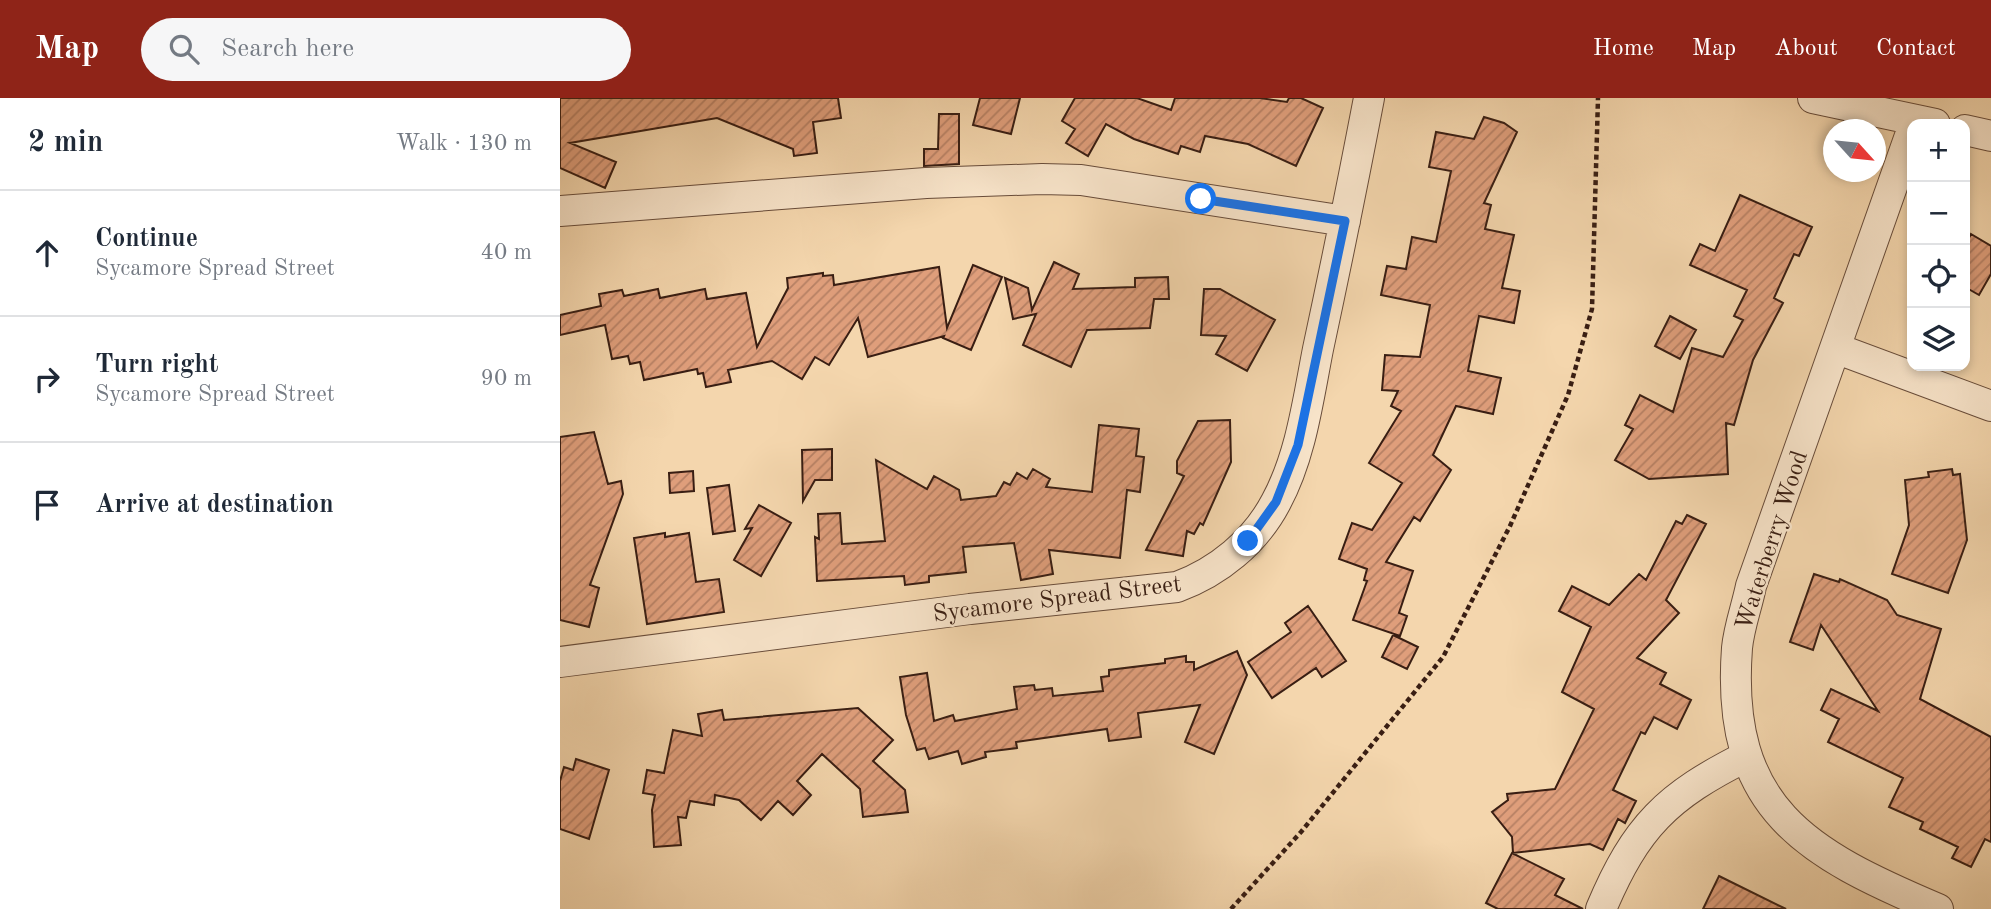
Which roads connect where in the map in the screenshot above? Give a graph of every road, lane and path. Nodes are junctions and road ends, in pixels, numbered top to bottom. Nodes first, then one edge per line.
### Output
1 (1369, 98) edge
2 (1598, 98) edge
3 (1813, 98) edge
4 (1920, 119) edge
5 (1970, 131) edge
6 (1991, 136) edge
7 (1907, 154) edge
8 (560, 211) edge
9 (1345, 221) junction
10 (1835, 348) junction
11 (1991, 406) edge
12 (560, 662) edge
13 (1747, 756) junction
14 (1231, 909) edge
15 (1601, 909) edge
16 (1938, 909) edge

1 - 9 street, Sycamore Spread Street
2 - 14 path
3 - 4 street
5 - 6 street
7 - 10 street, Waterberry Wood
8 - 9 street
9 - 12 street, Sycamore Spread Street
10 - 11 street
10 - 13 street, Waterberry Wood
13 - 15 street
13 - 16 street, Waterberry Wood

